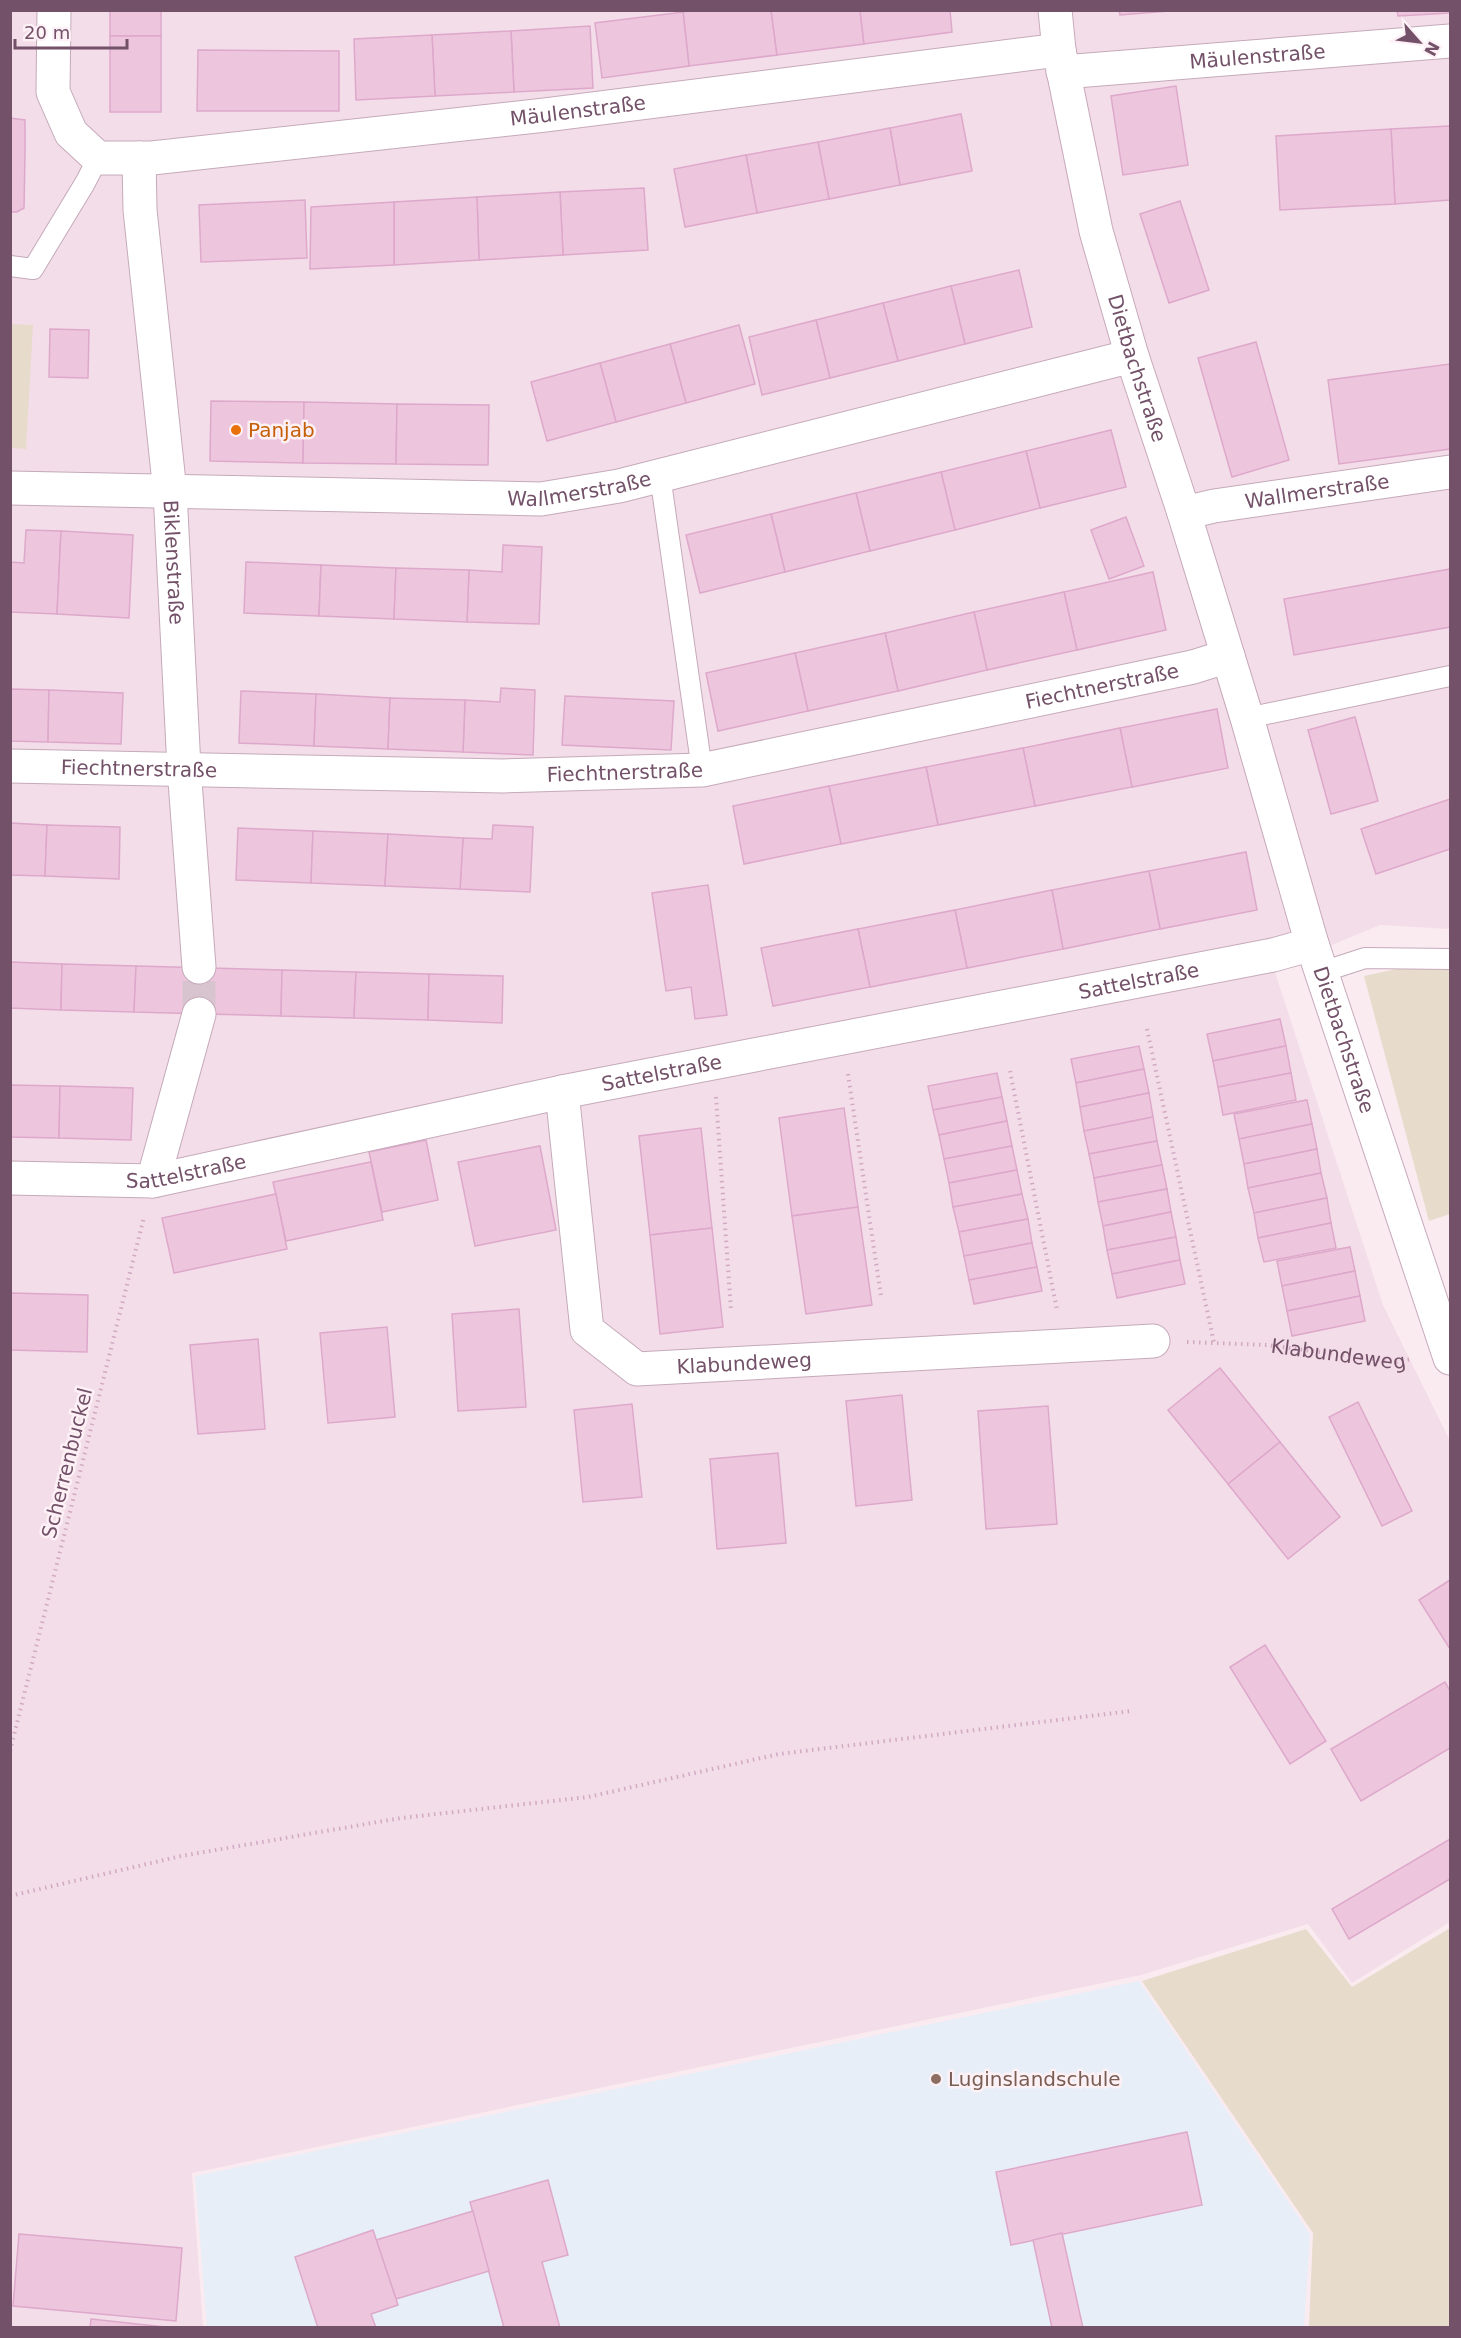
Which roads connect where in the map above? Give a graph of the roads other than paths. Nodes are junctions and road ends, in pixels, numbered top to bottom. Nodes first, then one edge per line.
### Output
1 (54, 10) edge
2 (1055, 10) edge
3 (1450, 41) edge
4 (1061, 61) junction
5 (98, 158) junction
6 (139, 158) junction
7 (10, 267) edge
8 (1132, 356) junction
9 (1450, 472) edge
10 (660, 475) junction
11 (10, 488) edge
12 (170, 492) junction
13 (1184, 513) junction
14 (1228, 656) junction
15 (1450, 676) edge
16 (1247, 718) junction
17 (10, 766) edge
18 (184, 768) junction
19 (702, 770) junction
20 (1317, 958) junction
21 (1450, 959) edge
22 (200, 967) tunnel mouth
23 (199, 1014) tunnel mouth
24 (562, 1092) junction
25 (10, 1178) edge
26 (153, 1181) junction
27 (1153, 1341) dead end
28 (1449, 1355) edge

1 - 5 street
2 - 4 street, Dietbachstraße
3 - 4 street, Mäulenstraße
4 - 6 street, Mäulenstraße
4 - 8 street, Dietbachstraße
5 - 6 street, Mäulenstraße
5 - 7 lane
6 - 12 street, Biklenstraße
8 - 10 street, Wallmerstraße
8 - 13 street, Dietbachstraße
9 - 13 street, Wallmerstraße
10 - 12 street, Wallmerstraße
10 - 19 lane
11 - 12 street, Wallmerstraße
12 - 18 street, Biklenstraße
13 - 14 street, Dietbachstraße
14 - 16 street, Dietbachstraße
14 - 19 street, Fiechtnerstraße
15 - 16 lane
16 - 20 street, Dietbachstraße
17 - 18 street, Fiechtnerstraße
18 - 19 street, Fiechtnerstraße
18 - 22 street, Biklenstraße
20 - 21 lane
20 - 24 street, Sattelstraße
20 - 28 street, Dietbachstraße
23 - 26 street
24 - 26 street, Sattelstraße
24 - 27 street, Klabundeweg
25 - 26 street, Sattelstraße

